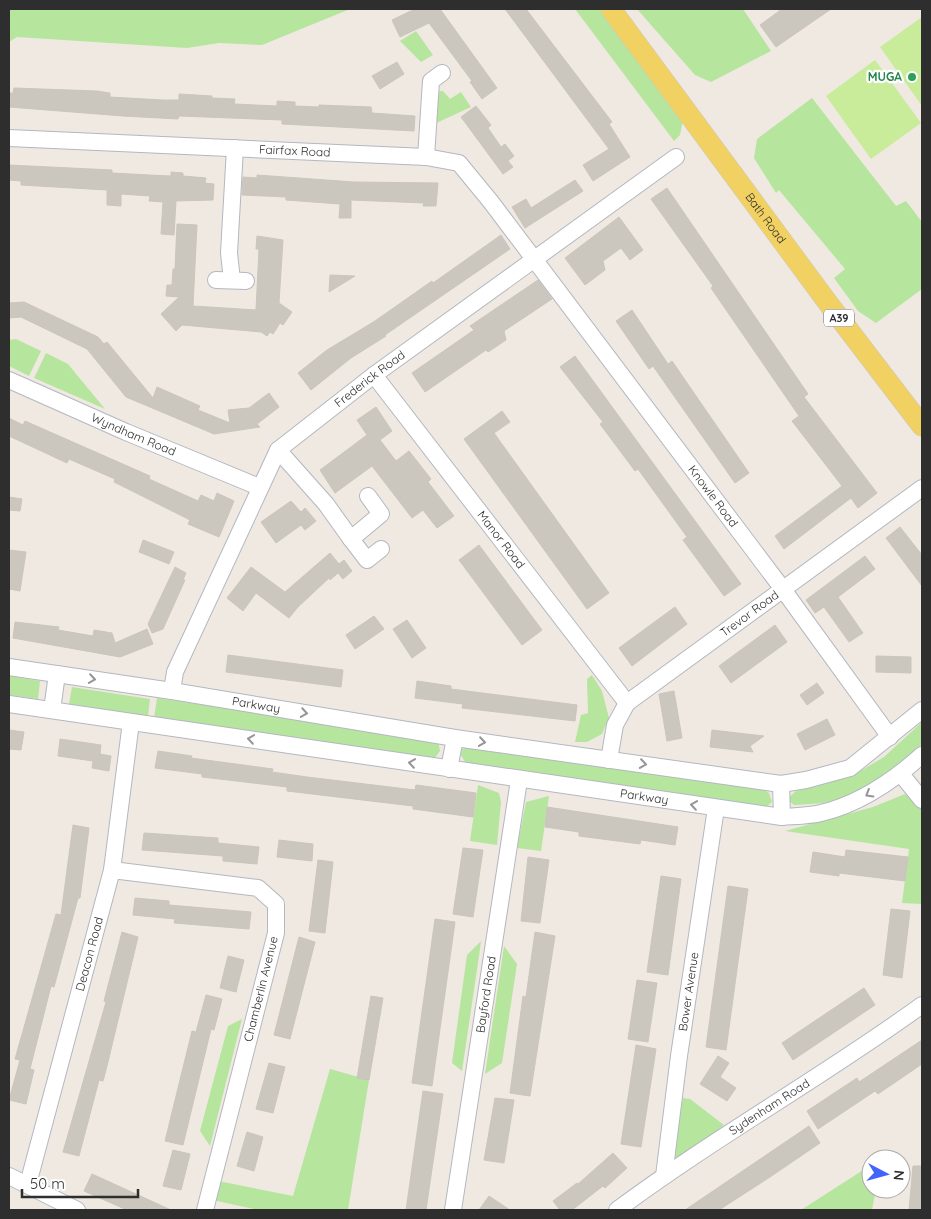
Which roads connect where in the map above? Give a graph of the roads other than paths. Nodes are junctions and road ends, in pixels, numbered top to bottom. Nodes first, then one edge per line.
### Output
1 (611, 9) edge
2 (442, 73) dead end
3 (9, 138) edge
4 (235, 148) junction
5 (426, 157) junction
6 (676, 157) dead end
7 (533, 258) junction
8 (231, 280) dead end
9 (374, 375) junction
10 (9, 380) edge
11 (922, 426) edge
12 (278, 450) junction
13 (259, 487) junction
14 (922, 488) edge
15 (368, 496) dead end
16 (351, 539) junction
17 (381, 549) dead end
18 (782, 588) junction
19 (9, 667) edge
20 (57, 674) junction
21 (172, 691) junction
22 (626, 703) junction
23 (9, 704) edge
24 (52, 710) junction
25 (922, 710) edge
26 (131, 722) junction
27 (890, 737) junction
28 (454, 738) junction
29 (922, 755) edge
30 (609, 760) junction
31 (449, 769) junction
32 (901, 774) junction
33 (518, 780) junction
34 (781, 784) junction
35 (922, 800) edge
36 (716, 808) junction
37 (782, 817) junction
38 (112, 870) junction
39 (922, 1005) edge
40 (9, 1176) edge
41 (664, 1176) junction
42 (28, 1184) junction
43 (77, 1210) edge
44 (205, 1210) edge
45 (453, 1210) edge
46 (617, 1210) edge

1 - 11 main road, Bath Road / A39
2 - 5 street
3 - 4 street, Fairfax Road
4 - 5 street, Fairfax Road
4 - 8 street
5 - 7 street, Fairfax Road
6 - 7 street, Frederick Road
7 - 9 street, Frederick Road
7 - 18 street, Knowle Road
9 - 12 street, Frederick Road
9 - 22 street, Manor Road
10 - 13 street, Wyndham Road
12 - 13 street, Frederick Road
12 - 16 street
13 - 21 street, Frederick Road
14 - 18 street, Trevor Road
15 - 16 street
16 - 17 street
18 - 22 street, Trevor Road
18 - 27 street, Knowle Road
19 - 20 street, Parkway
20 -> 21 street, Parkway
20 - 24 street
21 -> 28 street, Parkway
22 - 30 street, Trevor Road
23 - 24 street, Parkway
24 - 26 street, Parkway
25 - 27 street, Parkway
31 -> 26 street, Parkway
26 - 38 street, Deacon Road
27 - 34 street, Parkway
28 -> 30 street, Parkway
28 - 31 street
29 - 32 street, Parkway
30 -> 34 street, Parkway
31 - 33 street, Parkway
32 - 35 street
32 -> 37 street, Parkway
36 -> 33 street, Parkway
33 - 45 street, Bayford Road
34 - 37 street
36 - 37 street, Parkway
36 - 41 street, Bower Avenue
38 - 42 street, Deacon Road
38 - 44 street, Chamberlin Avenue
39 - 41 street, Sydenham Road
40 - 42 street
41 - 46 street, Sydenham Road
42 - 43 street

